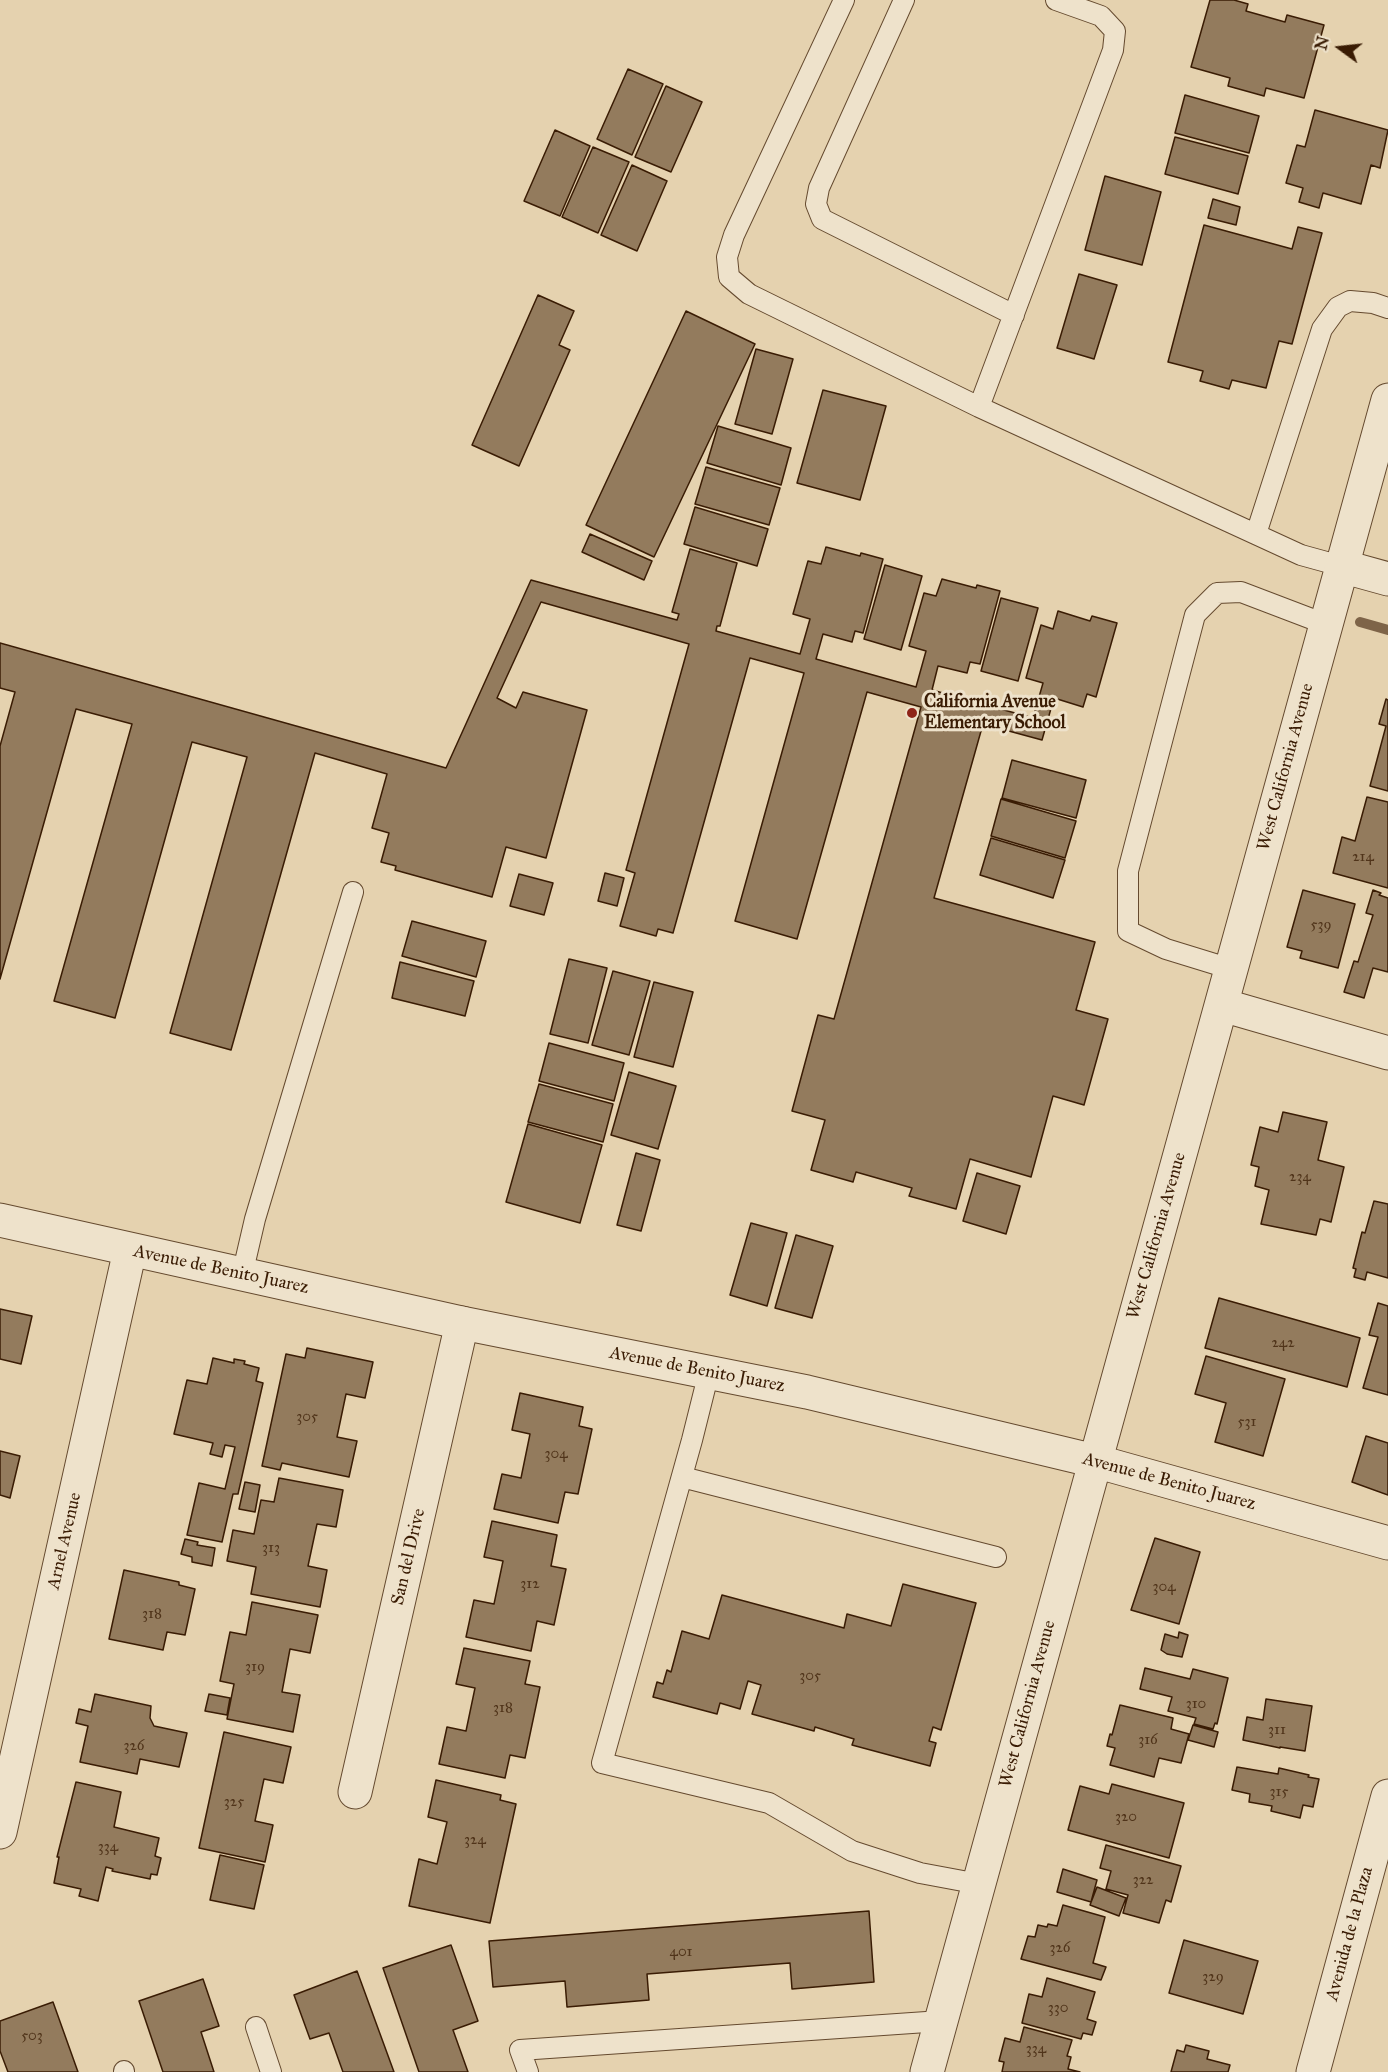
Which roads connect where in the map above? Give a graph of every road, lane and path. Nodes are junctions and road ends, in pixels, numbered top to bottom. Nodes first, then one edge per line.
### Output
1 (844, 0) edge
2 (904, 0) edge
3 (1056, 0) edge
4 (1388, 308) edge
5 (1014, 315) junction
6 (1388, 400) edge
7 (979, 407) junction
8 (1256, 534) junction
9 (1341, 567) junction
10 (1388, 579) edge
11 (1325, 624) junction
12 (353, 892) dead end
13 (1231, 969) junction
14 (1222, 1005) junction
15 (1388, 1053) edge
16 (0, 1220) edge
17 (130, 1250) junction
18 (242, 1275) junction
19 (462, 1323) junction
20 (709, 1372) junction
21 (1095, 1461) junction
22 (682, 1477) junction
23 (1388, 1543) edge
24 (996, 1557) dead end
25 (356, 1792) dead end
26 (1388, 1796) edge
27 (0, 1832) edge
28 (979, 1884) junction
29 (941, 2021) junction
30 (256, 2027) dead end
31 (271, 2072) edge
32 (528, 2072) edge
33 (927, 2072) edge
34 (1312, 2072) edge

1 - 7 lane
2 - 5 lane
3 - 5 lane
4 - 8 lane
5 - 7 lane
6 - 9 street, West California Avenue
7 - 8 lane
8 - 9 lane
9 - 10 street
9 - 11 street, West California Avenue
11 - 13 street, West California Avenue
11 - 13 lane
12 - 18 lane
13 - 14 street, West California Avenue
14 - 15 street
14 - 21 street, West California Avenue
16 - 17 street, Avenue de Benito Juarez
17 - 18 street, Avenue de Benito Juarez
17 - 27 street, Arnel Avenue
18 - 19 street, Avenue de Benito Juarez
19 - 20 street, Avenue de Benito Juarez
19 - 25 street, San del Drive
20 - 21 street, Avenue de Benito Juarez
20 - 22 lane
21 - 23 street, Avenue de Benito Juarez
21 - 28 street, West California Avenue
22 - 24 lane
22 - 28 lane
26 - 34 street, Avenida de la Plaza
28 - 29 street, West California Avenue
29 - 32 lane
29 - 33 street, West California Avenue
30 - 31 lane

